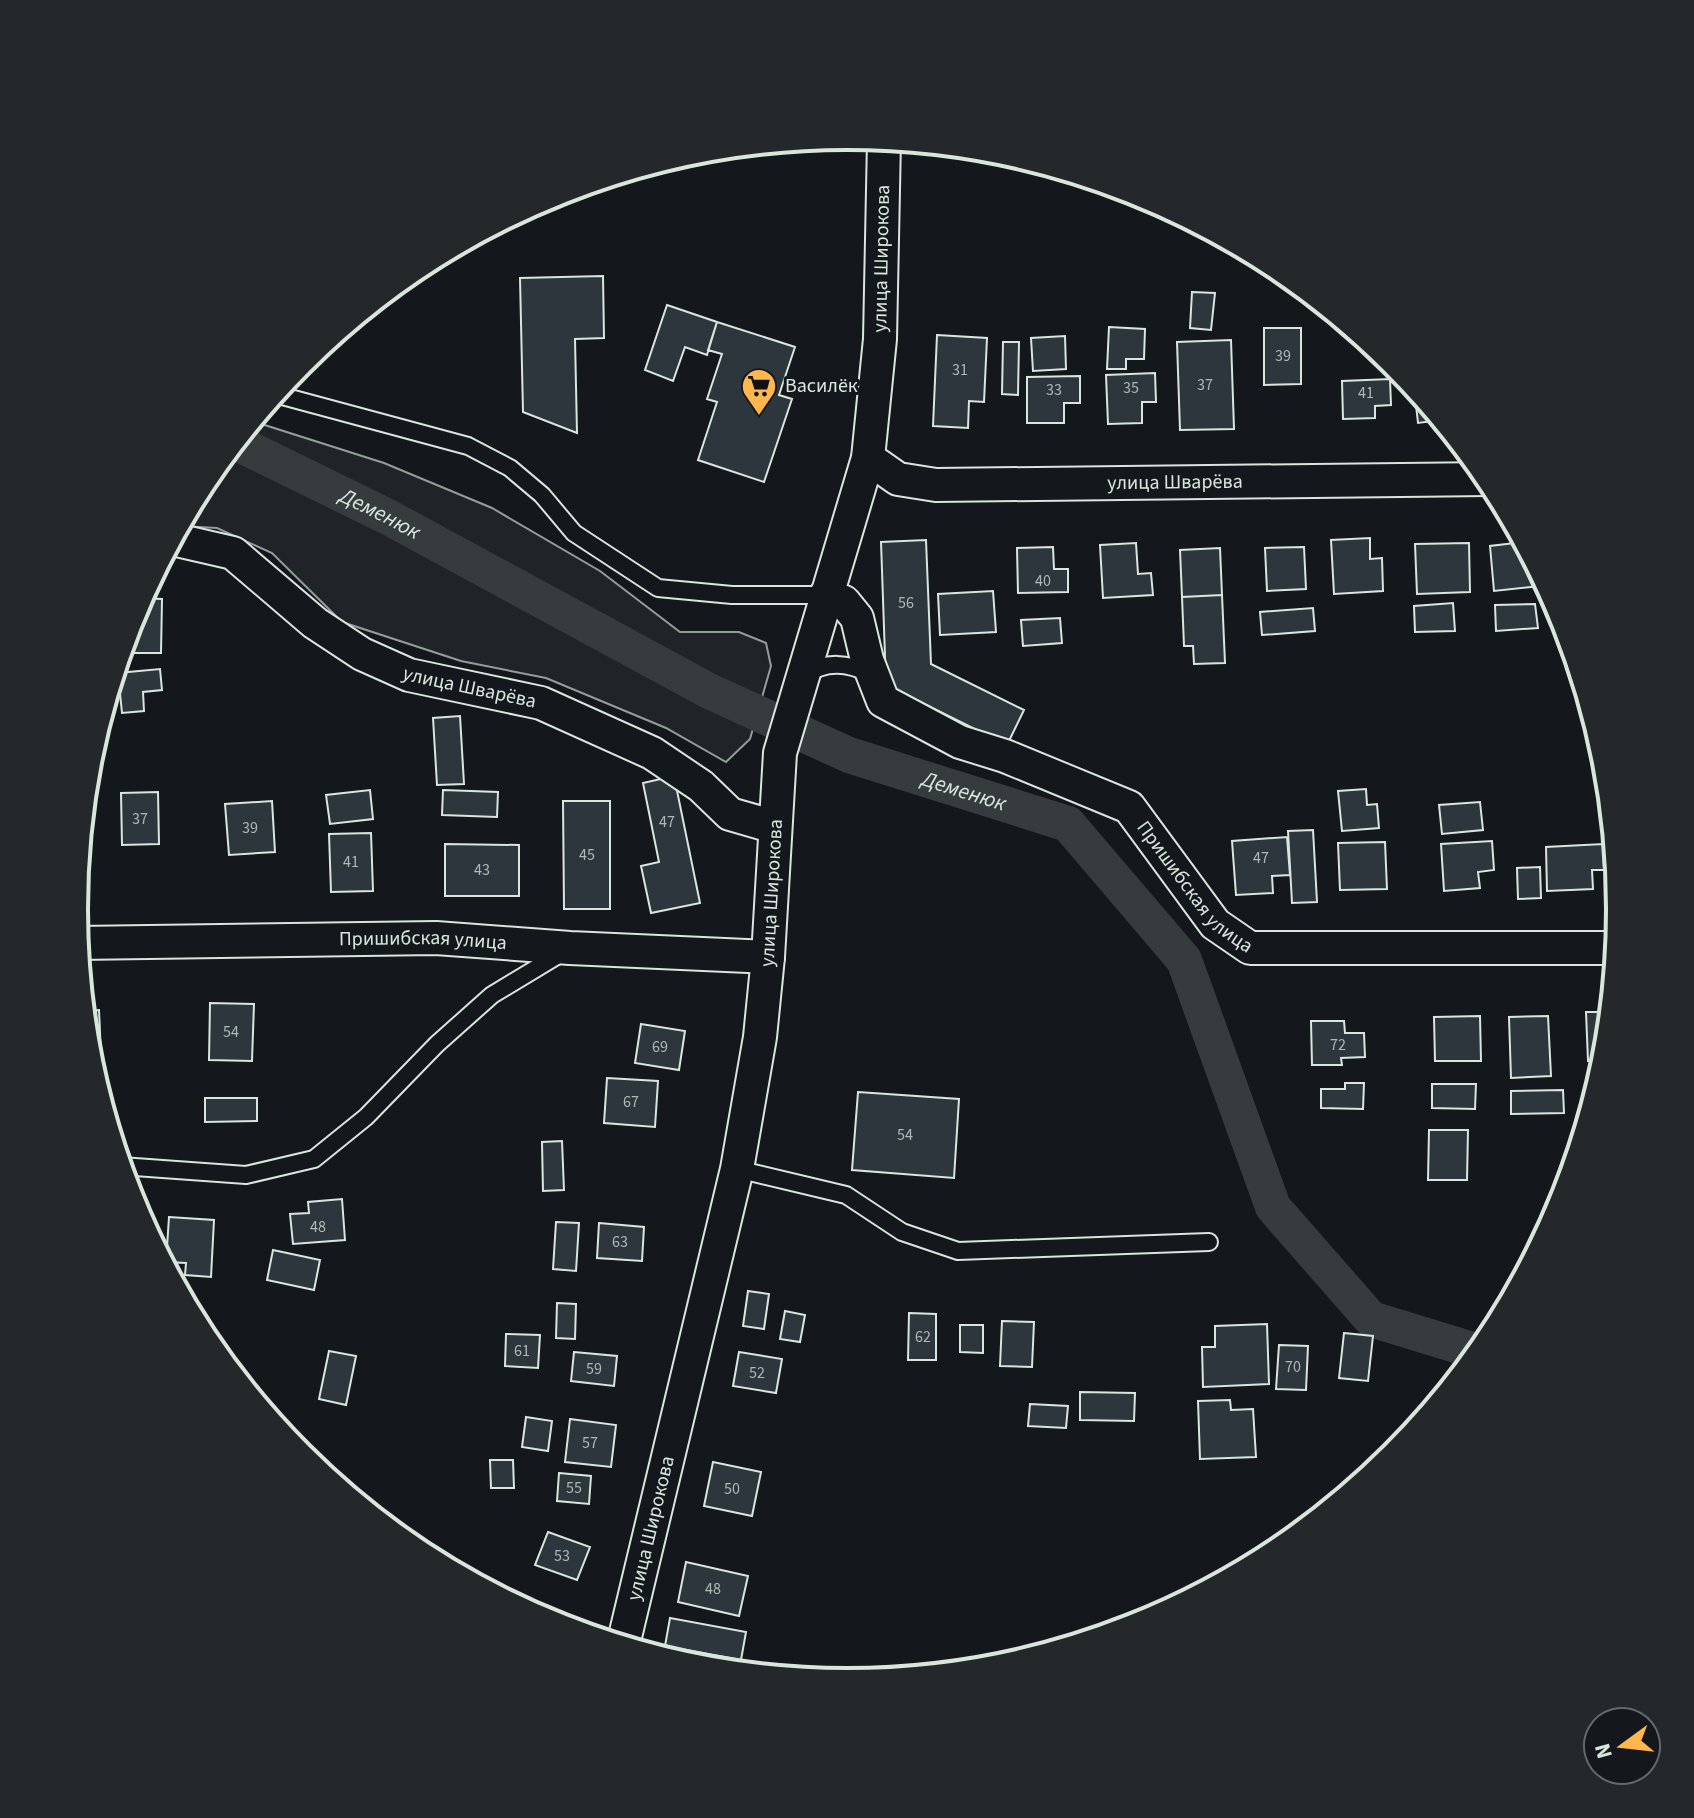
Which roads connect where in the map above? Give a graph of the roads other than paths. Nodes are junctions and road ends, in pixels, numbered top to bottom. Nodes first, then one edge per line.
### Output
1 (884, 151) edge
2 (287, 397) edge
3 (868, 458) junction
4 (1472, 479) edge
5 (183, 542) edge
6 (826, 595) junction
7 (873, 675) junction
8 (801, 679) junction
9 (775, 827) junction
10 (89, 943) edge
11 (570, 948) junction
12 (1604, 948) edge
13 (768, 957) junction
14 (133, 1167) edge
15 (737, 1169) junction
16 (1209, 1242) dead end
17 (625, 1635) edge

1 - 3 street, улица Широкова
2 - 6 lane
3 - 4 street, улица Шварёва
3 - 6 street, улица Широкова
5 - 9 street, улица Шварёва
6 - 7 street, Пришибская улица
6 - 8 street, улица Широкова
7 - 8 lane
7 - 12 street, Пришибская улица
8 - 9 street, улица Широкова
9 - 13 street, улица Широкова
10 - 11 street, Пришибская улица
11 - 13 street, Пришибская улица
11 - 14 lane
13 - 15 street, улица Широкова
15 - 16 lane
15 - 17 street, улица Широкова

